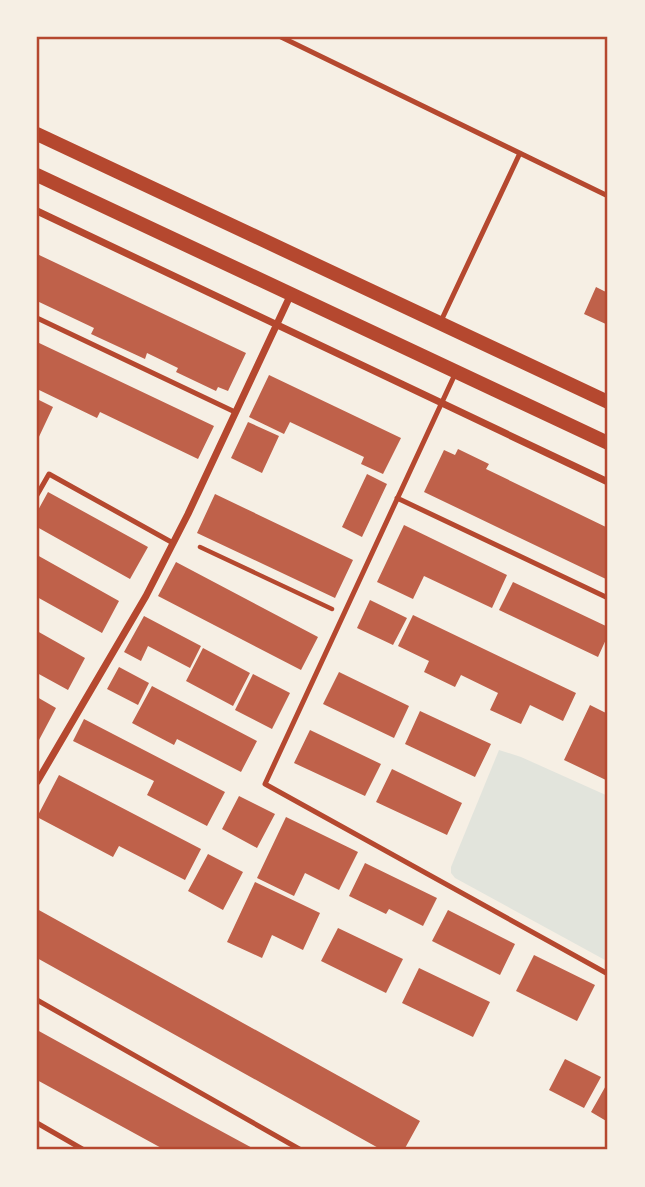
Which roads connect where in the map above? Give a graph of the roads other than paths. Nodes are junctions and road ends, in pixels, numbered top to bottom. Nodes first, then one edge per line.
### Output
1 (281, 37) edge
2 (299, 37) edge
3 (295, 44) junction
4 (37, 134) edge
5 (520, 153) junction
6 (37, 175) edge
7 (608, 196) edge
8 (37, 211) edge
9 (291, 295) junction
10 (37, 318) edge
11 (440, 324) junction
12 (277, 325) junction
13 (456, 372) junction
14 (608, 402) edge
15 (441, 403) junction
16 (236, 412) junction
17 (608, 443) edge
18 (608, 482) edge
19 (37, 495) edge
20 (397, 498) junction
21 (173, 543) junction
22 (608, 598) edge
23 (37, 782) edge
24 (608, 974) edge
25 (37, 1000) edge
26 (37, 1123) edge
27 (85, 1150) edge
28 (301, 1150) edge

1 - 3 lane
2 - 3 lane
3 - 5 lane
4 - 11 main road
5 - 7 lane
5 - 11 lane
6 - 9 main road
8 - 12 street
9 - 12 street
9 - 13 main road
10 - 16 lane
11 - 14 main road
12 - 15 street
12 - 16 street
13 - 15 lane
13 - 17 main road
15 - 18 street
15 - 20 lane
16 - 21 street
19 - 21 lane
20 - 22 lane
20 - 24 lane
21 - 23 street
25 - 28 lane
26 - 27 lane

